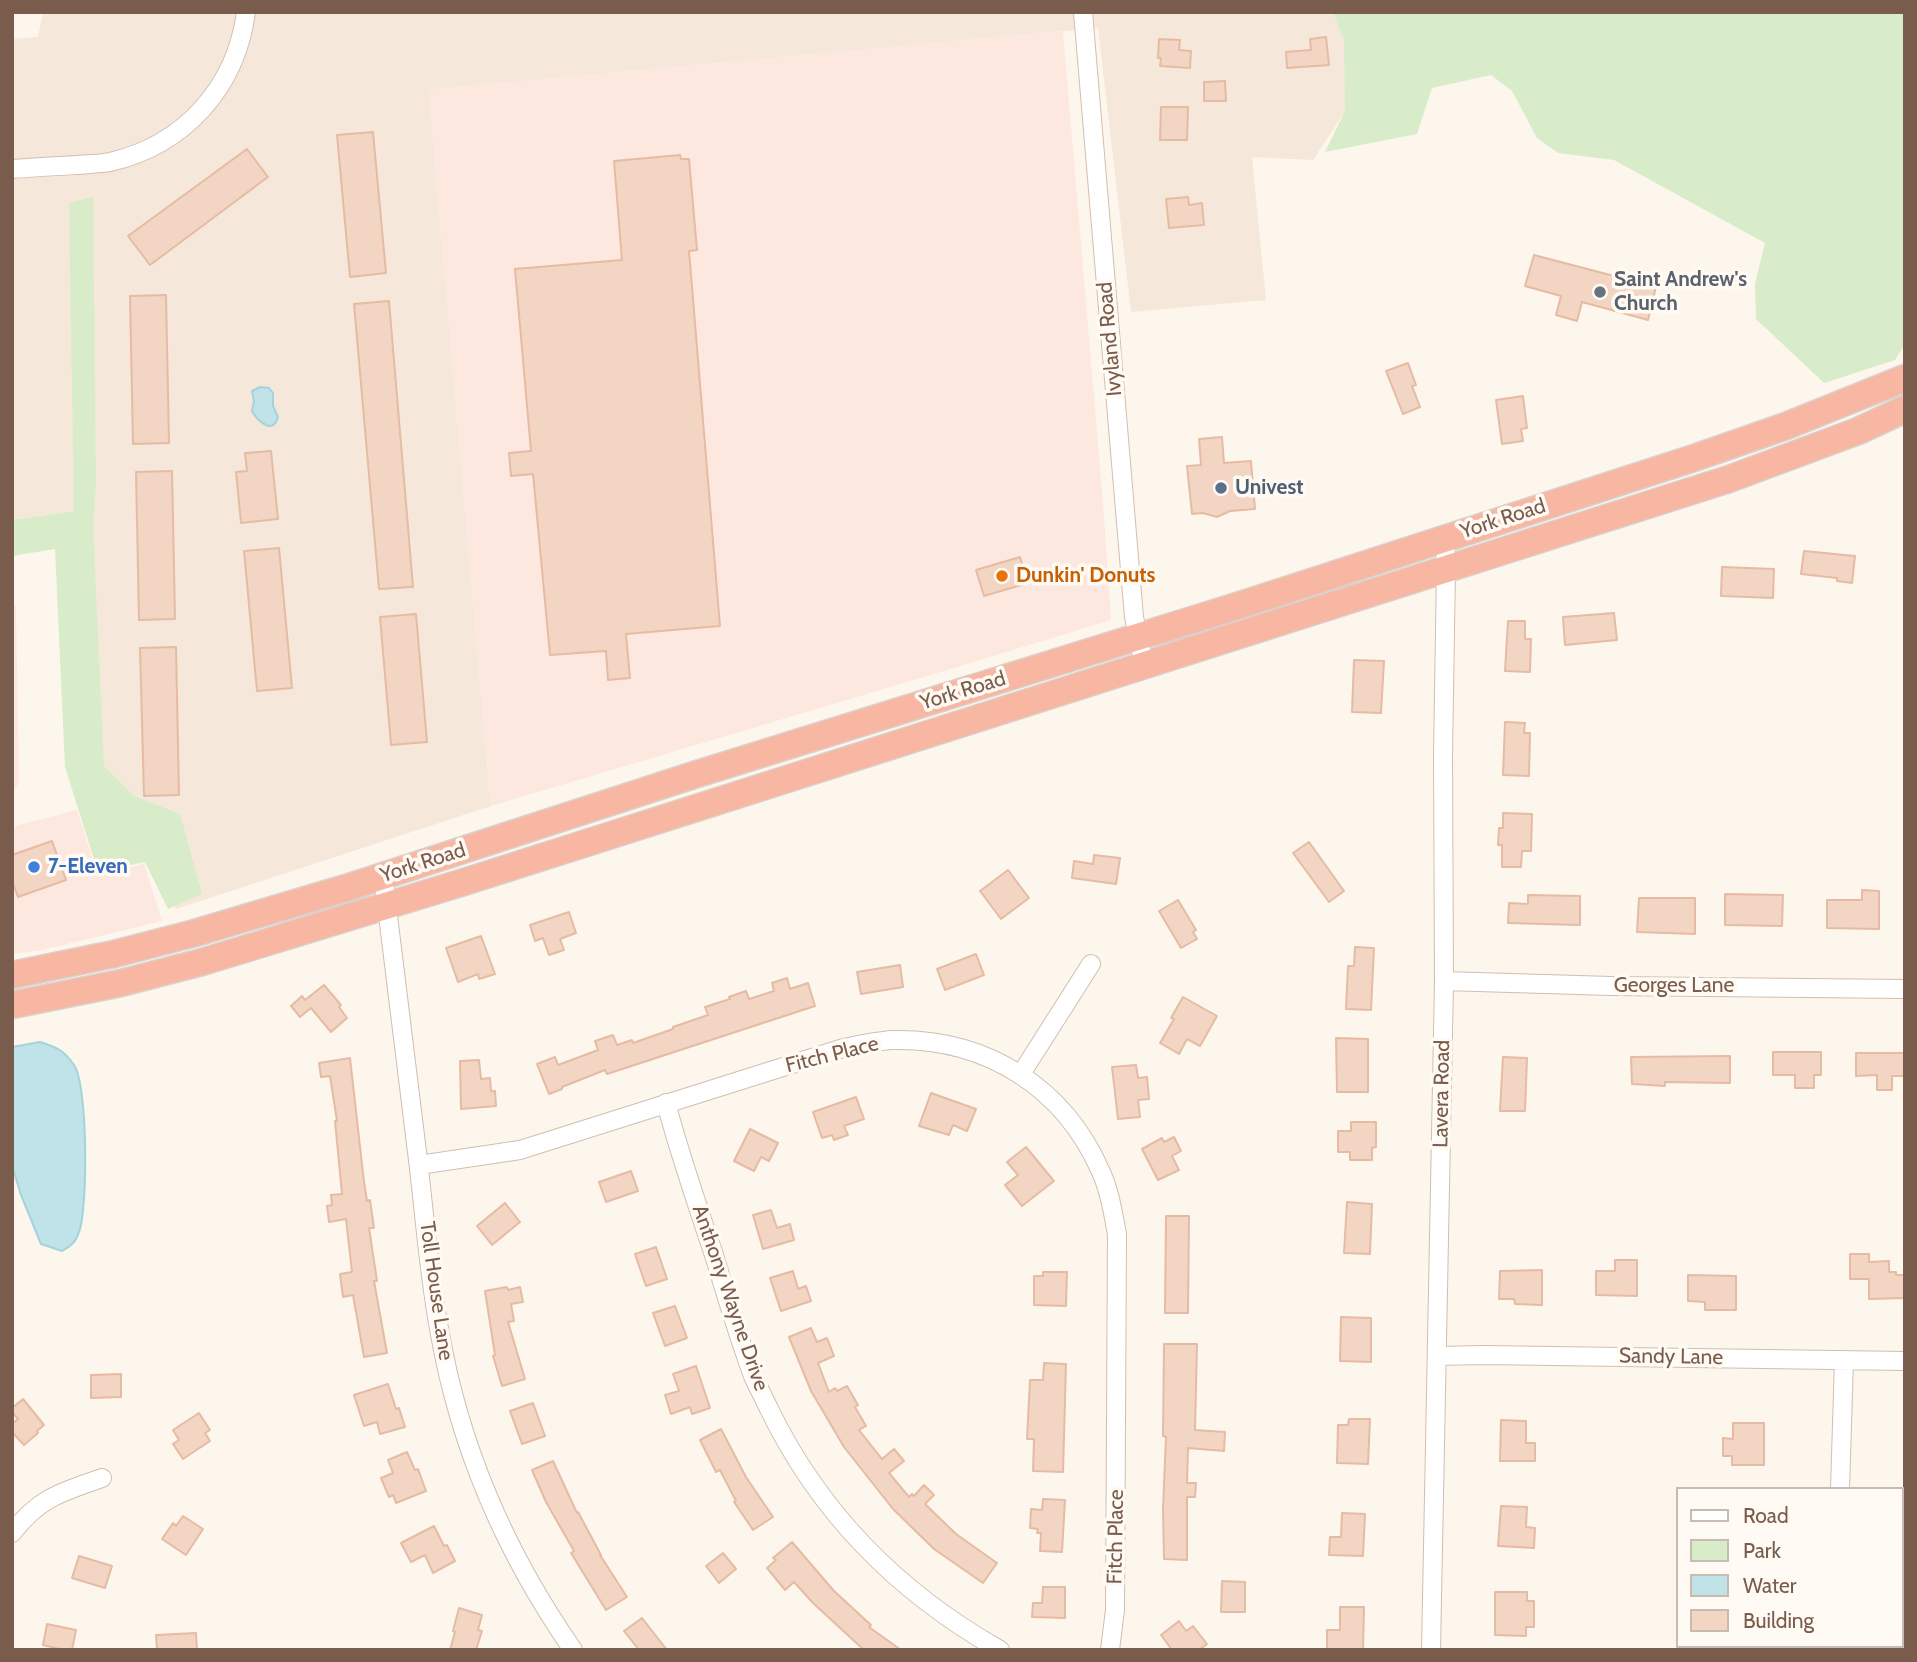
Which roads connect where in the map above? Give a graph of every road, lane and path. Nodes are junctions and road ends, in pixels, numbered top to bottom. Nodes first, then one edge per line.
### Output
1 (246, 12) edge
2 (1083, 12) edge
3 (12, 169) edge
4 (1905, 378) edge
5 (1905, 409) edge
6 (1445, 538) junction
7 (1446, 569) junction
8 (1139, 637) junction
9 (1144, 665) junction
10 (383, 875) junction
11 (387, 905) junction
12 (1091, 964) dead end
13 (12, 975) edge
14 (1444, 981) junction
15 (1905, 989) edge
16 (12, 1005) edge
17 (1021, 1074) junction
18 (666, 1103) junction
19 (419, 1165) junction
20 (1437, 1356) junction
21 (1844, 1360) junction
22 (1905, 1360) edge
23 (102, 1478) dead end
24 (1840, 1487) edge
25 (12, 1533) edge
26 (570, 1649) edge
27 (1000, 1650) edge
28 (1110, 1650) edge
29 (1432, 1650) edge

1 - 3 street
2 - 8 street, Ivyland Road
4 - 6 highway, York Road
5 - 7 highway, York Road
6 - 7 street, Lavera Road
6 - 8 highway, York Road
7 - 9 highway, York Road
7 - 14 street, Lavera Road
8 - 9 street, Ivyland Road
8 - 10 highway, York Road
9 - 11 highway, York Road
10 - 11 street, Toll House Lane
10 - 13 highway, York Road
11 - 16 highway, York Road
11 - 19 street, Toll House Lane
12 - 17 street
14 - 15 street, Georges Lane
14 - 20 street, Lavera Road
17 - 18 street, Fitch Place
17 - 28 street, Fitch Place
18 - 19 street, Fitch Place
18 - 27 street, Anthony Wayne Drive
19 - 26 street, Toll House Lane
20 - 21 street, Sandy Lane
20 - 29 street, Lavera Road
21 - 22 street, Sandy Lane
21 - 24 street
23 - 25 street

